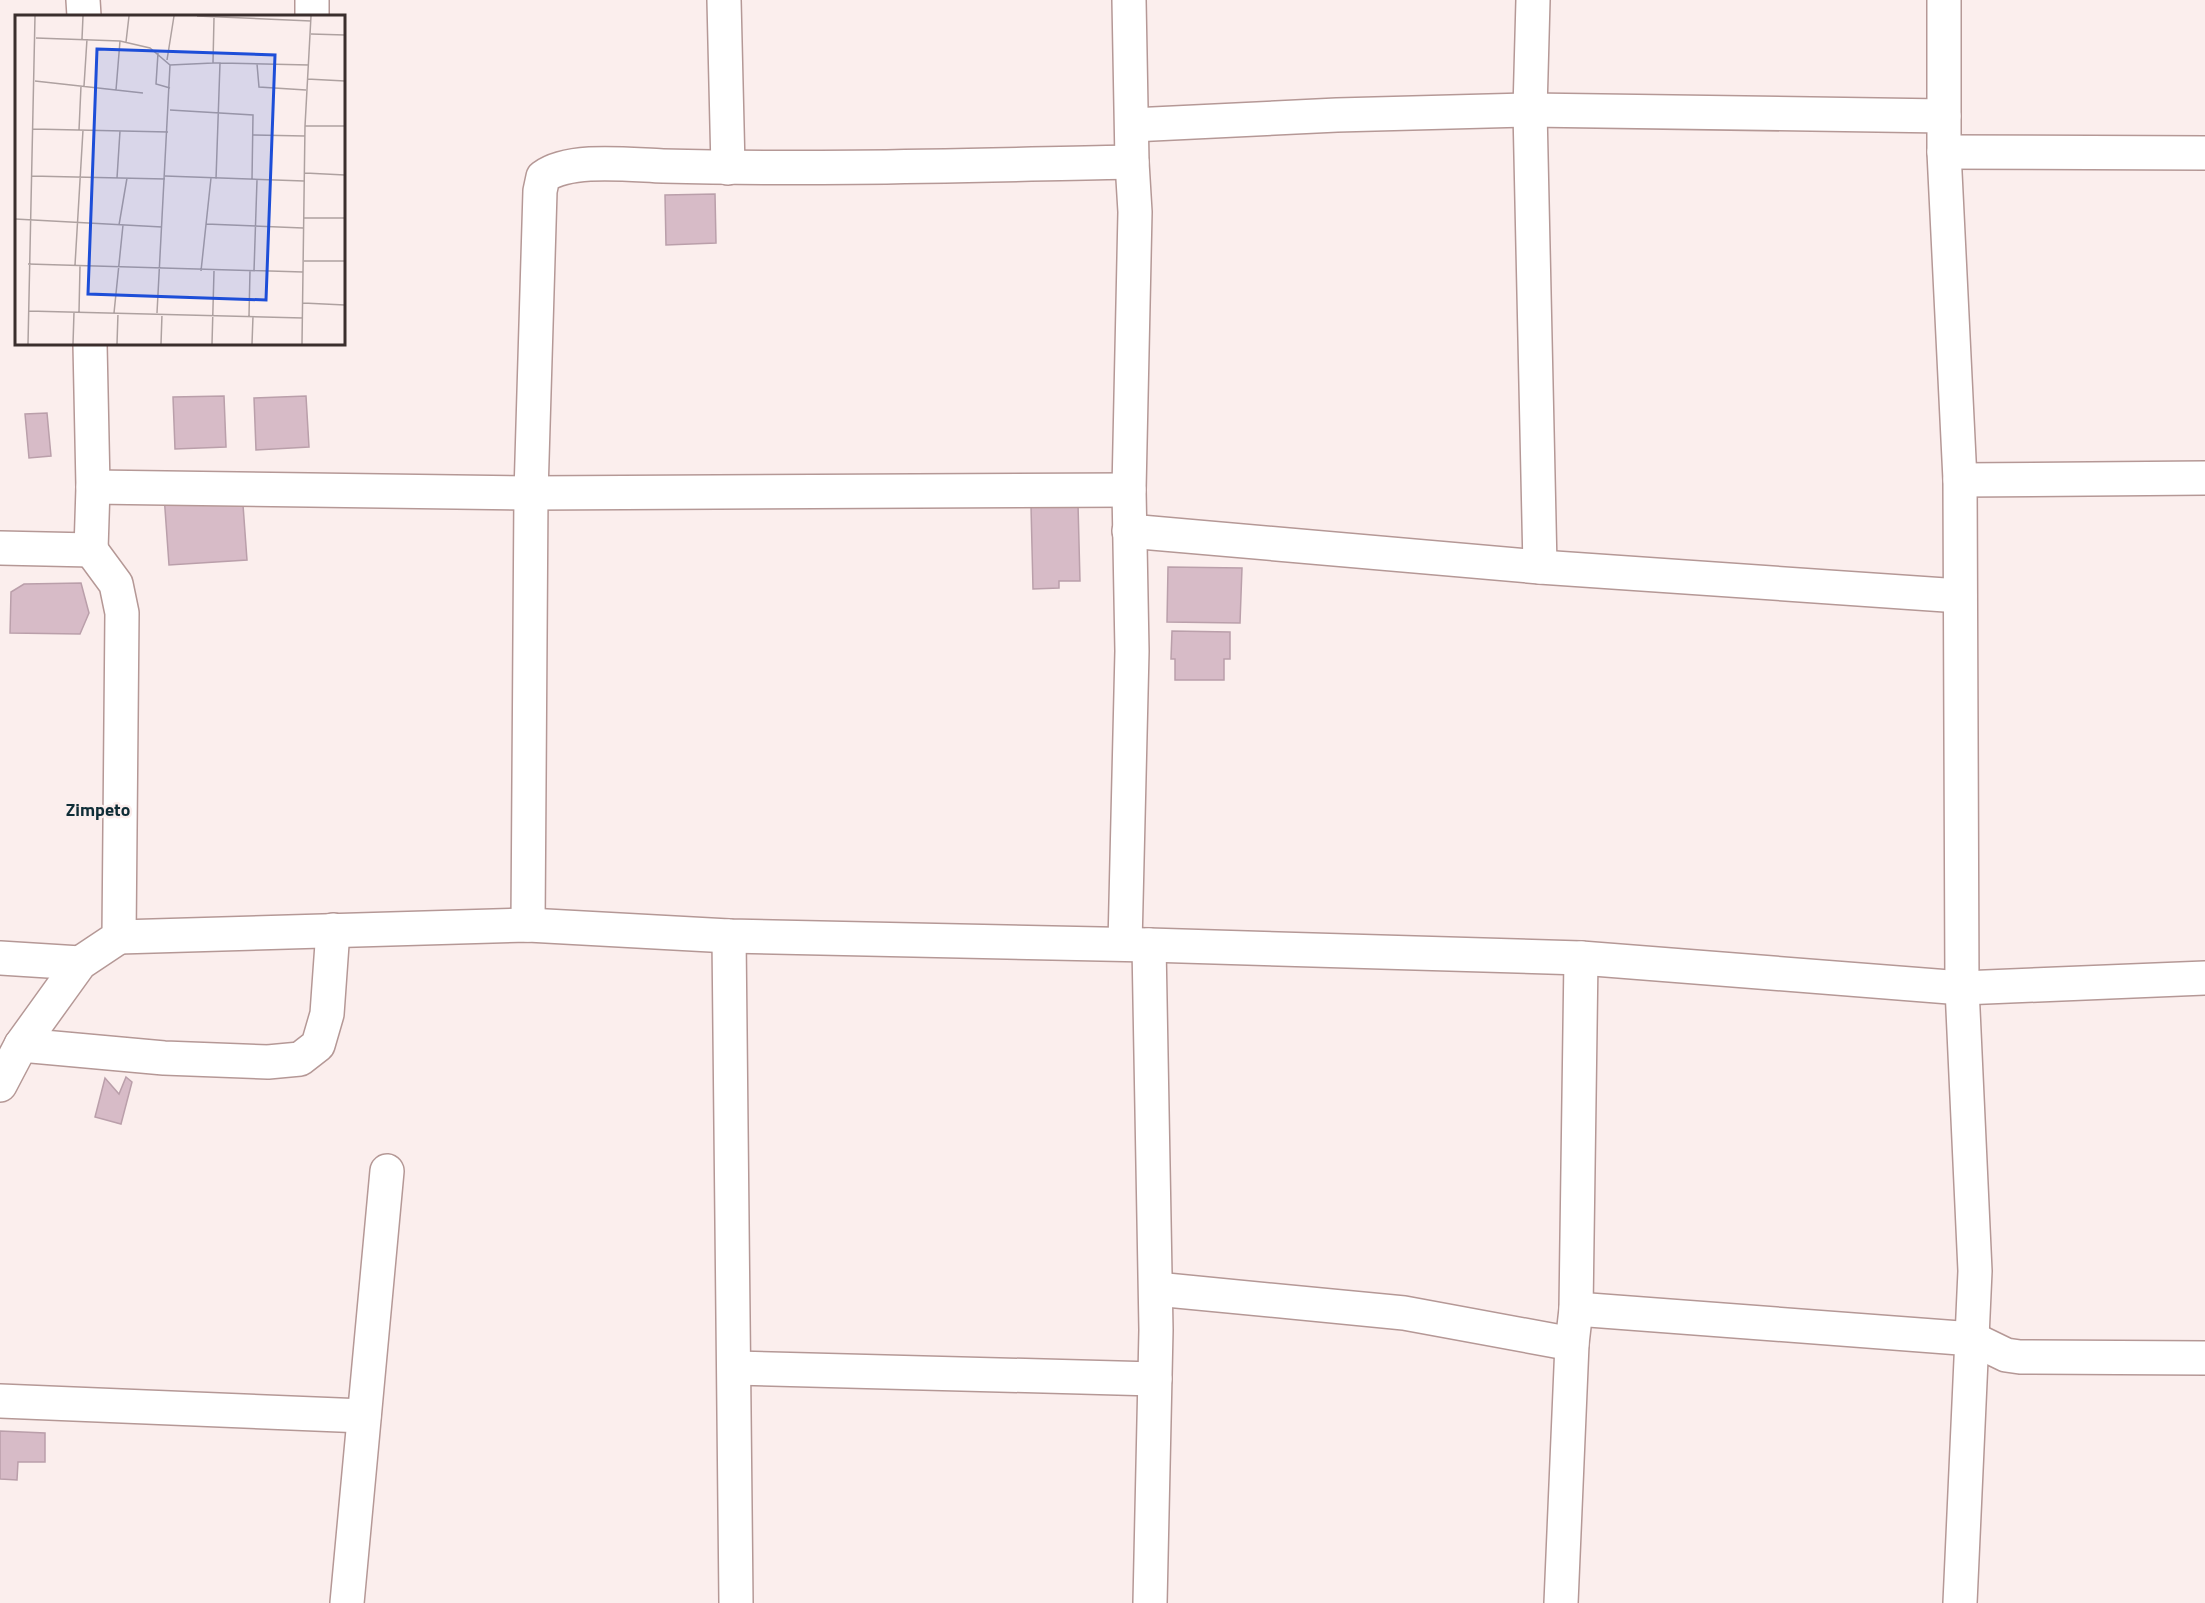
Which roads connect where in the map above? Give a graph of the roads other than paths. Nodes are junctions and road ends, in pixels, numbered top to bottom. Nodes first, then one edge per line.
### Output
1 (83, 0) edge
2 (724, 0) edge
3 (1129, 0) edge
4 (1533, 0) edge
5 (1944, 0) edge
6 (84, 15) edge
7 (1530, 110) junction
8 (1944, 116) junction
9 (1132, 125) junction
10 (1944, 152) junction
11 (2205, 153) edge
12 (1132, 162) junction
13 (728, 168) junction
14 (90, 345) edge
15 (2205, 478) edge
16 (1960, 480) junction
17 (93, 487) junction
18 (1129, 490) junction
19 (531, 493) junction
20 (1129, 531) junction
21 (0, 548) edge
22 (91, 550) junction
23 (1540, 567) junction
24 (1960, 596) junction
25 (528, 925) junction
26 (333, 930) junction
27 (729, 936) junction
28 (119, 937) junction
29 (1137, 944) junction
30 (0, 958) edge
31 (1581, 958) junction
32 (80, 963) junction
33 (2205, 978) edge
34 (1962, 988) junction
35 (21, 1045) junction
36 (0, 1085) edge
37 (387, 1171) dead end
38 (1156, 1289) junction
39 (1576, 1309) junction
40 (1973, 1339) junction
41 (1572, 1344) junction
42 (2205, 1358) edge
43 (735, 1368) junction
44 (1155, 1379) junction
45 (0, 1401) edge
46 (364, 1416) junction
47 (347, 1603) edge
48 (736, 1603) edge
49 (1150, 1603) edge
50 (1561, 1603) edge
51 (1960, 1603) edge

1 - 6 street
2 - 13 street
3 - 9 street
4 - 7 street
5 - 8 street
7 - 8 street
7 - 9 street
7 - 23 street
8 - 10 street
9 - 12 street
10 - 11 street
10 - 16 street
12 - 13 street
12 - 18 street
13 - 19 street
14 - 17 street
15 - 16 street
16 - 24 street
17 - 19 street
17 - 22 street
18 - 19 street
18 - 20 street
19 - 25 street
20 - 23 street
20 - 29 street
21 - 22 street
22 - 28 street
23 - 24 street
24 - 34 street
25 - 26 street
25 - 27 street
26 - 28 street
26 - 35 street
27 - 29 street
27 - 43 street
28 - 32 street
29 - 31 street
29 - 38 street
30 - 32 street
31 - 34 street
31 - 39 street
32 - 35 street
33 - 34 street
34 - 40 street
35 - 36 street
37 - 46 street
38 - 41 street
38 - 44 street
39 - 40 street
39 - 41 street
40 - 42 street
40 - 51 street
41 - 50 street
43 - 44 street
43 - 48 street
44 - 49 street
45 - 46 street
46 - 47 street

